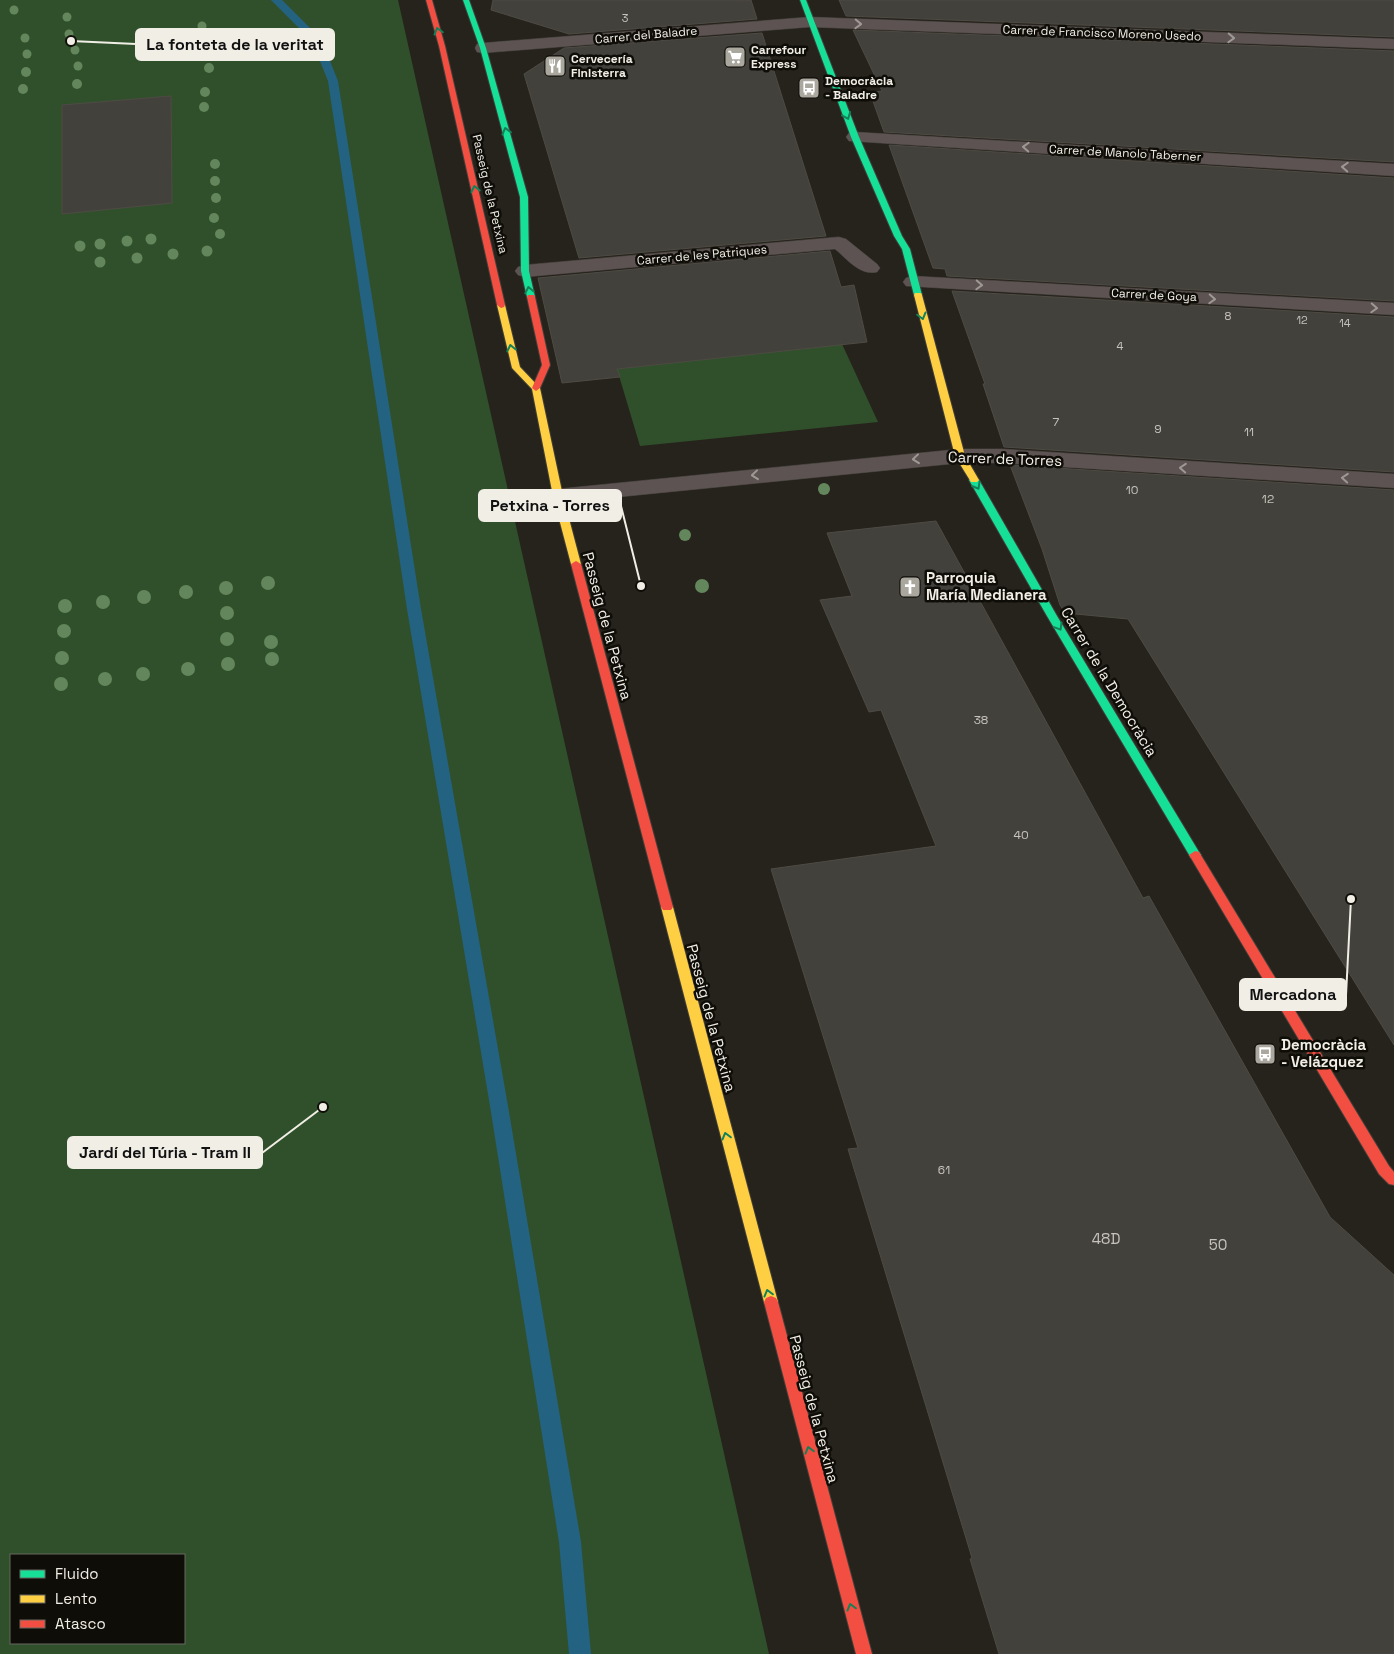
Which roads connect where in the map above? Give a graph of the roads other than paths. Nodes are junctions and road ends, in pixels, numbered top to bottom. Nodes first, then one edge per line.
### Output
1 (429, 0) edge
2 (466, 0) edge
3 (803, 0) edge
4 (810, 22) junction
5 (1394, 44) edge
6 (483, 48) junction
7 (855, 137) junction
8 (1394, 170) edge
9 (870, 268) dead end
10 (525, 271) junction
11 (913, 282) junction
12 (1394, 309) edge
13 (536, 388) junction
14 (960, 456) junction
15 (1394, 481) edge
16 (558, 496) junction
17 (1394, 1180) edge
18 (864, 1654) edge

13 -> 1 main road, Passeig de la Petxina
2 - 6 main road, Passeig de la Petxina
3 - 4 main road, Carrer de la Democràcia
4 -> 5 street, Carrer de Francisco Moreno Usedo
4 - 6 street, Carrer del Baladre
4 -> 7 main road, Carrer de la Democràcia
10 -> 6 main road, Passeig de la Petxina
8 -> 7 street, Carrer de Manolo Taberner
7 - 11 main road, Carrer de la Democràcia
9 - 10 street, Carrer de les Patriques
13 -> 10 main road, Passeig de la Petxina
11 -> 12 street, Carrer de Goya
11 -> 14 main road, Carrer de la Democràcia
13 - 16 main road, Passeig de la Petxina
15 -> 14 street, Carrer de Torres
14 -> 16 street, Carrer de Torres
14 -> 17 main road, Carrer de la Democràcia
18 -> 16 main road, Passeig de la Petxina

